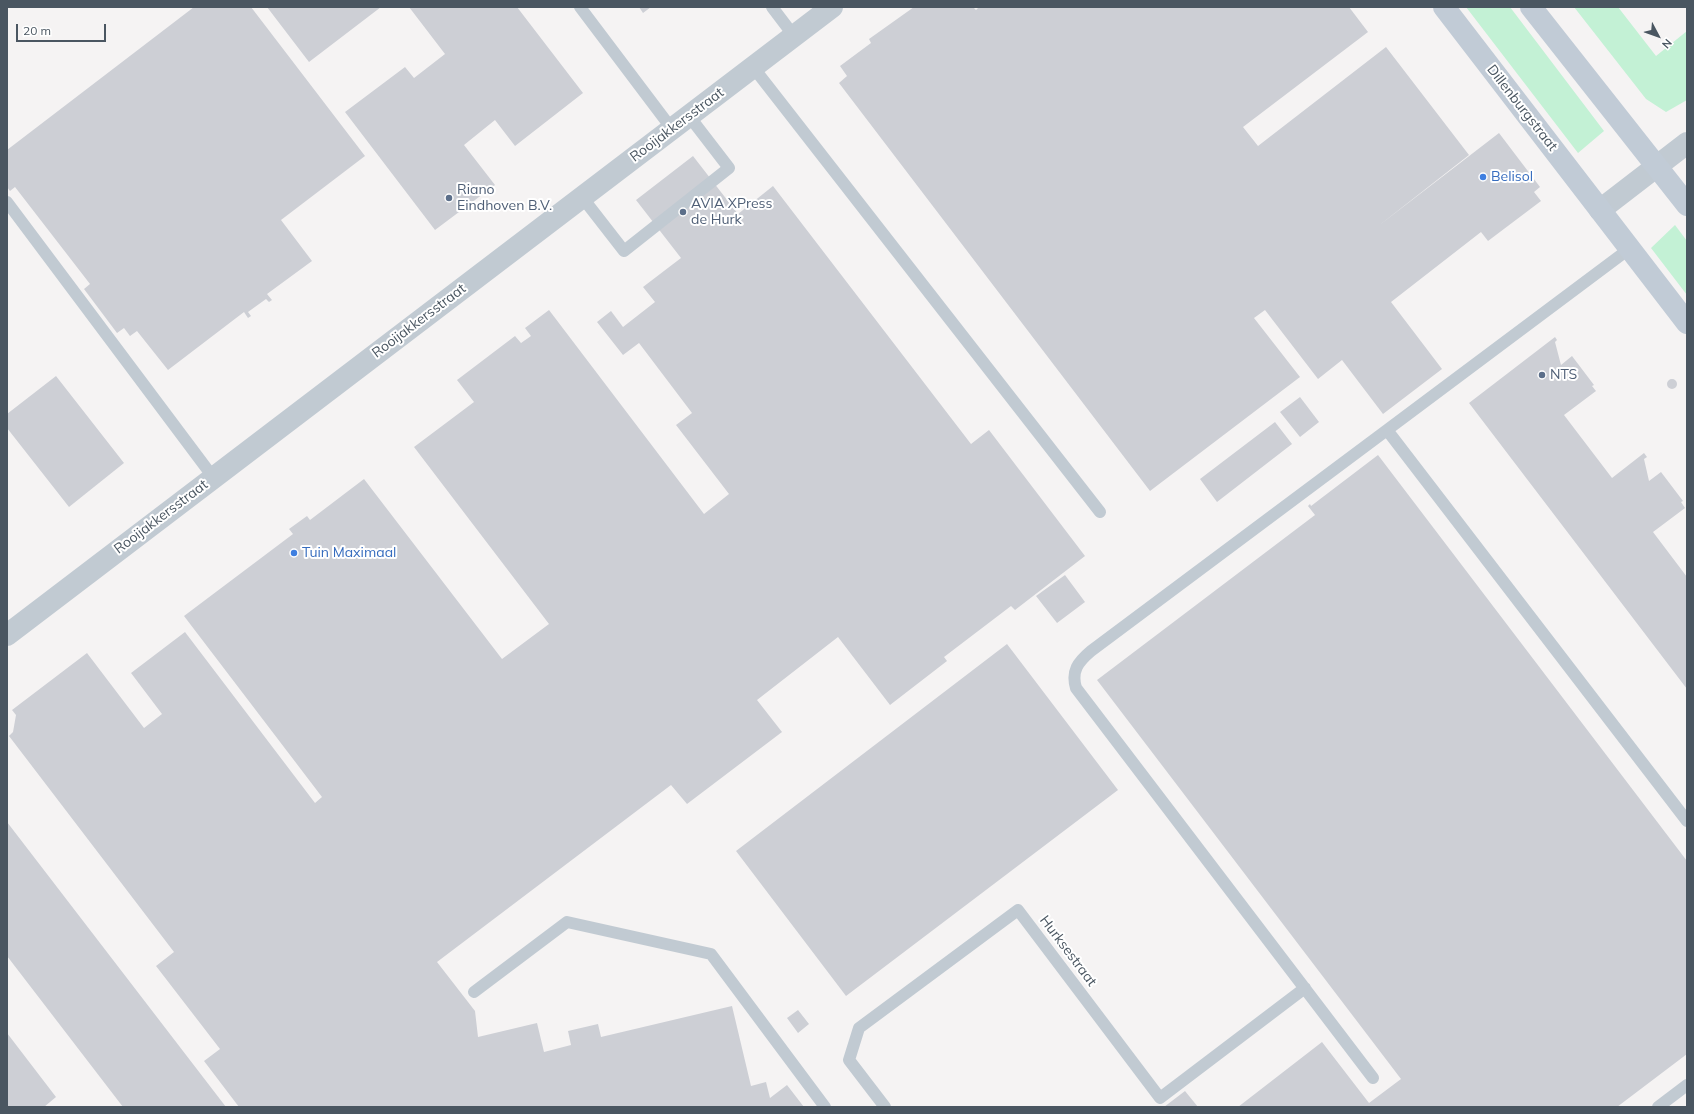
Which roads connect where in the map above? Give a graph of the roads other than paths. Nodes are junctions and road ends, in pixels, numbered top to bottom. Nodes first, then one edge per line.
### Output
1 (580, 7) edge
2 (772, 7) edge
3 (832, 7) edge
4 (1444, 7) edge
5 (1532, 7) edge
6 (794, 36) junction
7 (753, 67) junction
8 (680, 123) junction
9 (1687, 143) edge
10 (1657, 166) junction
11 (582, 197) junction
12 (7, 202) edge
13 (1687, 205) edge
14 (1600, 210) junction
15 (1629, 248) junction
16 (1687, 323) edge
17 (1387, 430) junction
18 (213, 477) junction
19 (1100, 512) dead end
20 (7, 635) edge
21 (1687, 821) edge
22 (1305, 988) junction
23 (474, 992) dead end
24 (1373, 1078) dead end
25 (1687, 1085) edge
26 (825, 1107) edge
27 (885, 1107) edge
28 (1658, 1107) edge

1 - 8 lane
2 - 6 lane
3 - 6 street, Rooijakkersstraat
4 - 14 street, Dillenburgstraat
5 - 10 street
6 - 7 street, Rooijakkersstraat
7 - 8 street, Rooijakkersstraat
7 - 19 lane
8 - 11 street, Rooijakkersstraat
8 - 11 lane
9 - 10 street
10 - 13 street
10 - 14 street
11 - 18 street, Rooijakkersstraat
12 - 18 lane
14 - 15 street, Dillenburgstraat
15 - 16 street, Dillenburgstraat
15 - 17 lane
17 - 21 lane
17 - 22 lane
18 - 20 street, Rooijakkersstraat
22 - 24 lane
22 - 27 lane, Hurksestraat
23 - 26 lane
25 - 28 lane

